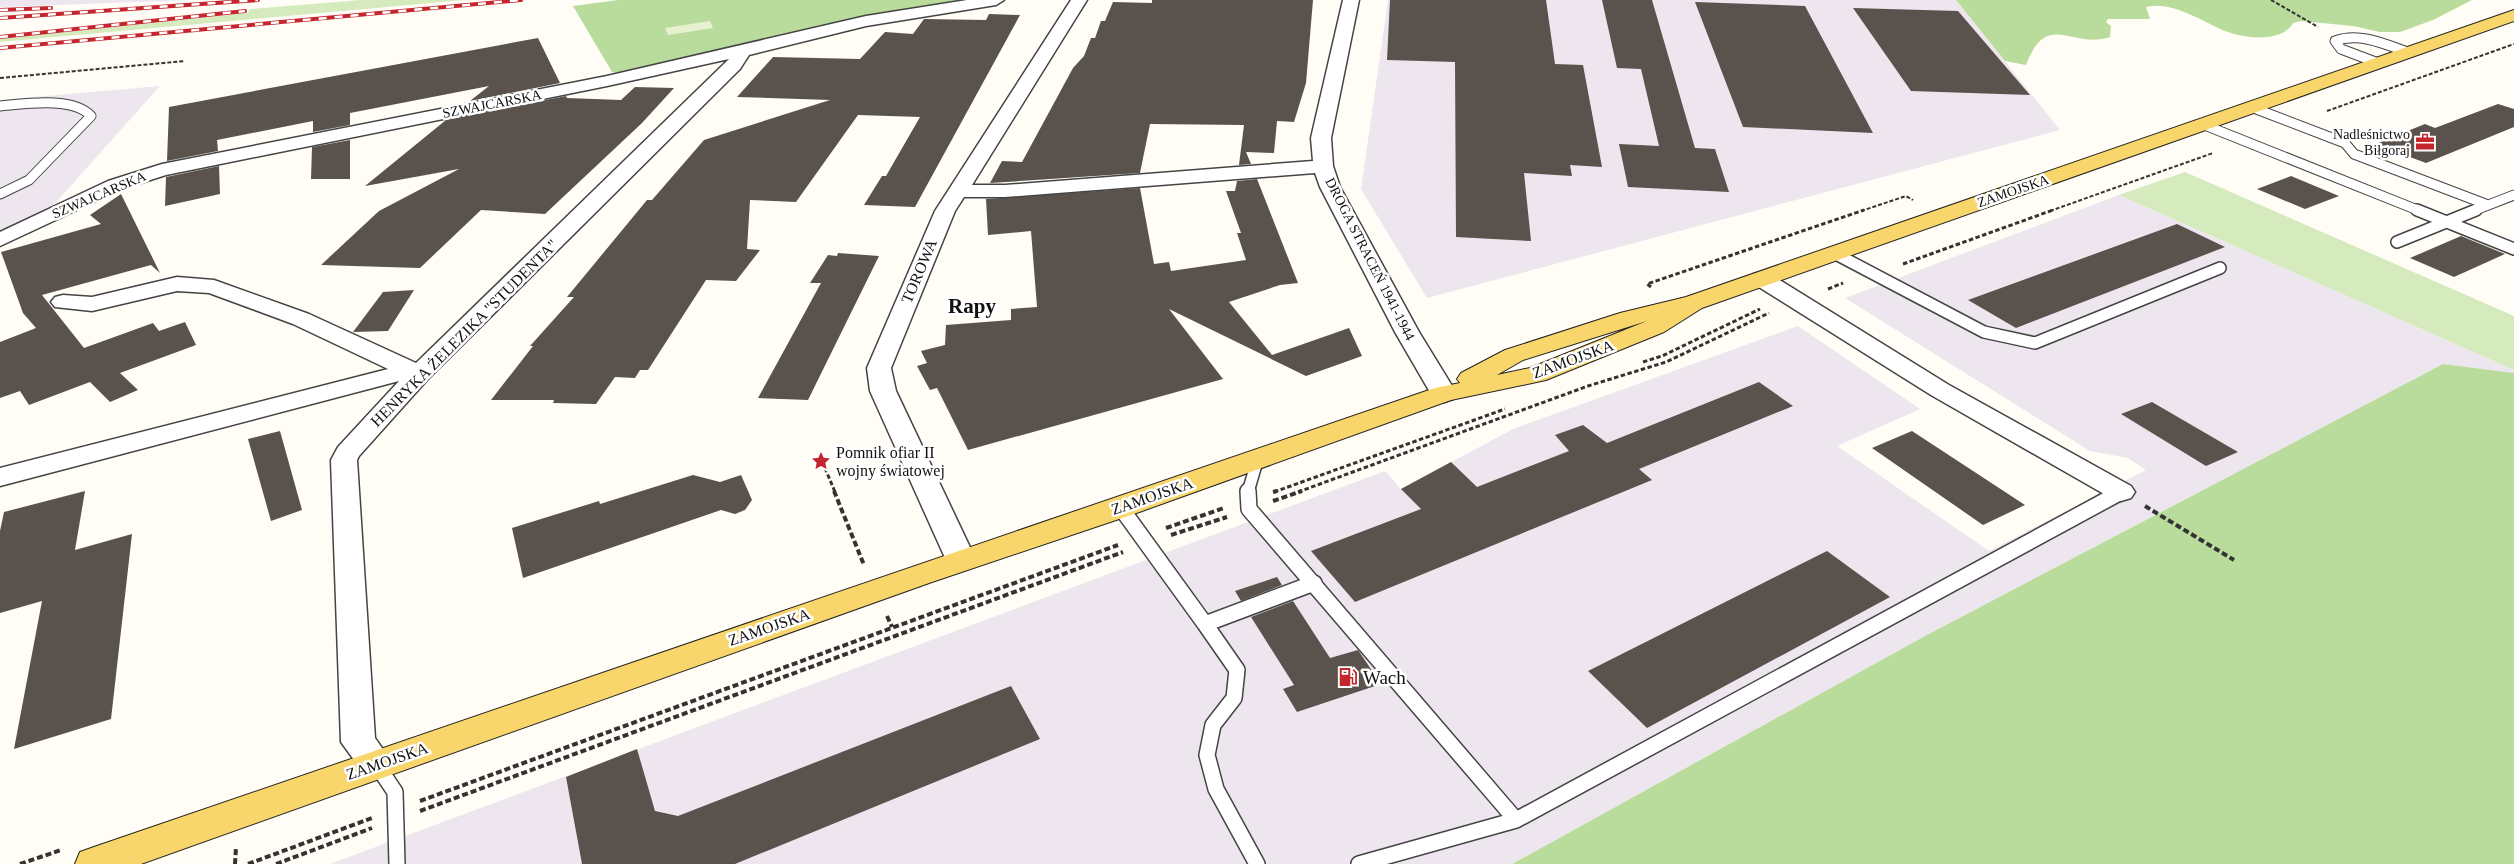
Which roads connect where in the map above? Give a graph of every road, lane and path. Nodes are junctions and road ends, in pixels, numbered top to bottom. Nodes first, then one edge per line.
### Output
1 (996, 0) edge
2 (1079, 0) edge
3 (1351, 0) edge
4 (2271, 0) edge
5 (2514, 15) edge
6 (2341, 38) junction
7 (2514, 44) edge
8 (743, 51) junction
9 (2407, 52) junction
10 (185, 61) dead end
11 (2378, 63) junction
12 (0, 78) edge
13 (0, 106) edge
14 (2251, 107) junction
15 (2293, 123) junction
16 (2202, 124) junction
17 (2244, 141) junction
18 (1324, 166) junction
19 (957, 191) junction
20 (0, 194) edge
21 (2514, 195) edge
22 (2488, 205) junction
23 (2449, 221) junction
24 (0, 240) edge
25 (2397, 242) dead end
26 (2514, 249) edge
27 (1834, 253) junction
28 (2220, 268) dead end
29 (1874, 274) junction
30 (1762, 279) junction
31 (1792, 295) junction
32 (63, 302) dead end
33 (1635, 364) dead end
34 (415, 372) junction
35 (1444, 394) junction
36 (1510, 407) dead end
37 (1258, 458) junction
38 (825, 468) dead end
39 (0, 477) edge
40 (2121, 492) junction
41 (1248, 505) junction
42 (1120, 508) junction
43 (1143, 540) junction
44 (961, 560) junction
45 (2234, 560) dead end
46 (866, 570) dead end
47 (1314, 583) junction
48 (1205, 624) junction
49 (377, 765) junction
50 (395, 815) junction
51 (1516, 820) junction
52 (94, 864) edge
53 (248, 864) edge
54 (276, 864) edge
55 (397, 864) edge
56 (1257, 864) edge
57 (1359, 864) edge

1 - 8 street, SZWAJCARSKA
2 - 19 street, TOROWA
3 - 18 street, DROGA STRACEŃ 1941-1944
4 - 6 path
5 - 9 main road, ZAMOJSKA
6 - 9 lane
6 - 11 lane
7 - 15 path
8 - 24 street, SZWAJCARSKA
8 - 34 street, HENRYKA ŻELEZIKA "STUDENTA"
9 - 11 main road, ZAMOJSKA
10 - 12 path
11 - 14 main road, ZAMOJSKA
13 - 20 lane
14 - 15 lane
14 - 16 main road, ZAMOJSKA
15 - 22 lane
16 - 17 lane
16 - 27 main road, ZAMOJSKA
17 - 23 lane
17 - 29 path
18 - 19 street
18 - 35 street, DROGA STRACEŃ 1941-1944
19 - 44 street, TOROWA
21 - 22 lane
22 - 23 lane
23 - 25 lane
23 - 26 lane
27 - 29 lane
27 - 30 main road, ZAMOJSKA
28 - 29 lane
29 - 31 path
30 - 31 street
30 - 35 main road, ZAMOJSKA
31 - 33 path
31 - 40 street
32 - 34 street
34 - 39 street
34 - 49 street, HENRYKA ŻELEZIKA "STUDENTA"
35 - 37 main road, ZAMOJSKA
36 - 41 path
37 - 41 lane
37 - 42 main road, ZAMOJSKA
38 - 46 path
40 - 45 path
40 - 51 lane
41 - 43 path
41 - 43 path
41 - 47 lane
42 - 43 lane
42 - 44 main road, ZAMOJSKA
43 - 48 lane
43 - 50 path
43 - 50 path
44 - 49 main road, ZAMOJSKA
47 - 48 lane
47 - 51 lane
48 - 56 lane
49 - 50 lane
49 - 52 main road, ZAMOJSKA
50 - 53 path
50 - 54 path
50 - 55 lane
51 - 57 lane

